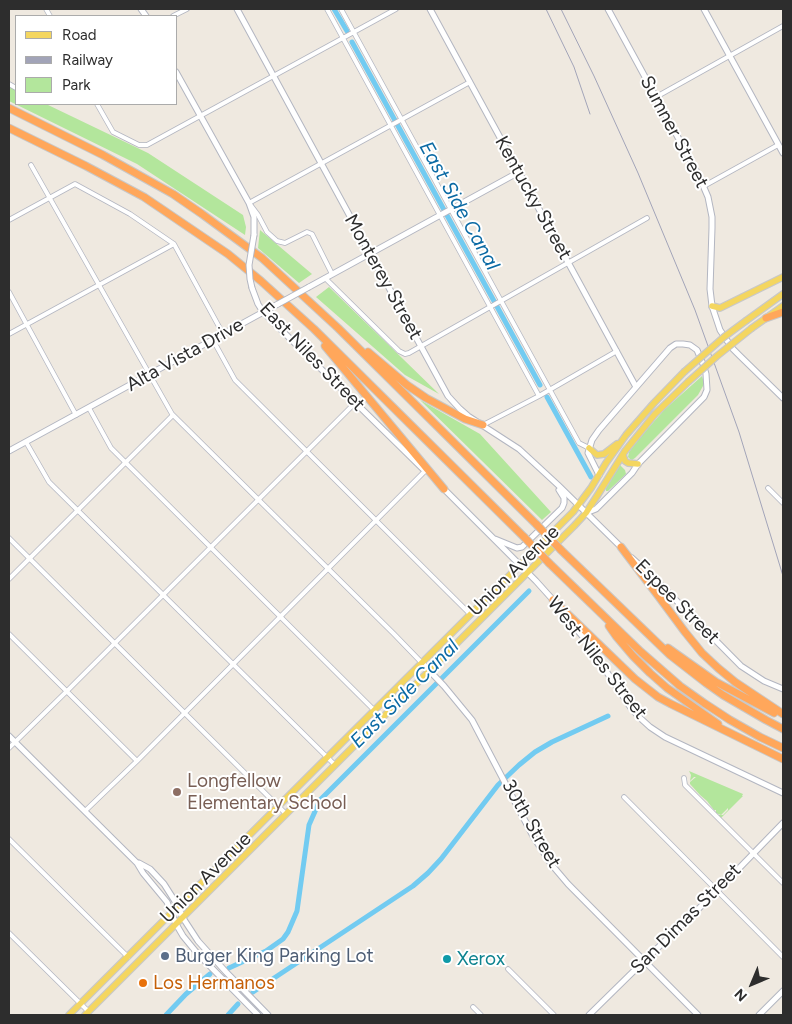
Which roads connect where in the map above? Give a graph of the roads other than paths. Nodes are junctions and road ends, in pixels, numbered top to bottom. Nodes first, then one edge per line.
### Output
1 (187, 9) edge
2 (237, 9) edge
3 (327, 9) edge
4 (341, 9) edge
5 (396, 9) edge
6 (430, 9) edge
7 (608, 9) edge
8 (704, 9) edge
9 (175, 15) edge
10 (783, 26) edge
11 (354, 32) junction
12 (342, 38) junction
13 (730, 56) junction
14 (178, 76) edge
15 (273, 76) junction
16 (470, 82) junction
17 (656, 97) junction
18 (99, 105) edge
19 (9, 108) edge
20 (200, 116) junction
21 (402, 120) junction
22 (391, 126) junction
23 (9, 128) edge
24 (778, 145) junction
25 (783, 153) edge
26 (321, 164) junction
27 (31, 165) dead end
28 (519, 172) junction
29 (704, 186) junction
30 (49, 198) junction
31 (249, 203) junction
32 (451, 209) junction
33 (440, 215) junction
34 (647, 218) dead end
35 (9, 220) edge
36 (174, 244) junction
37 (370, 253) junction
38 (569, 262) junction
39 (332, 274) junction
40 (783, 277) edge
41 (325, 278) junction
42 (99, 285) junction
43 (9, 292) edge
44 (783, 294) edge
45 (500, 302) junction
46 (712, 306) junction
47 (783, 306) edge
48 (491, 307) junction
49 (263, 312) junction
50 (783, 312) edge
51 (766, 318) junction
52 (26, 324) junction
53 (338, 328) junction
54 (314, 329) junction
55 (9, 334) edge
56 (223, 334) junction
57 (213, 340) junction
58 (421, 347) junction
59 (618, 351) junction
60 (150, 374) junction
61 (636, 387) junction
62 (550, 390) junction
63 (539, 396) junction
64 (783, 398) edge
65 (356, 402) junction
66 (88, 408) junction
67 (76, 414) junction
68 (173, 415) junction
69 (483, 425) junction
70 (26, 442) junction
71 (621, 442) junction
72 (590, 448) junction
73 (9, 451) edge
74 (306, 452) junction
75 (622, 455) junction
76 (125, 463) junction
77 (638, 464) junction
78 (425, 471) junction
79 (599, 475) junction
80 (550, 478) junction
81 (768, 488) dead end
82 (444, 489) junction
83 (259, 499) junction
84 (783, 504) edge
85 (578, 506) junction
86 (78, 511) junction
87 (586, 513) junction
88 (376, 520) junction
89 (9, 538) edge
90 (493, 538) junction
91 (211, 547) junction
92 (621, 547) junction
93 (30, 559) junction
94 (328, 568) junction
95 (523, 569) junction
96 (9, 579) edge
97 (163, 595) junction
98 (553, 600) junction
99 (470, 614) junction
100 (603, 615) junction
101 (280, 617) junction
102 (646, 632) junction
103 (9, 634) edge
104 (115, 643) junction
105 (422, 663) junction
106 (233, 665) junction
107 (429, 671) junction
108 (783, 689) edge
109 (67, 691) junction
110 (374, 710) junction
111 (185, 713) junction
112 (783, 716) edge
113 (783, 729) edge
114 (9, 736) edge
115 (739, 738) junction
116 (15, 742) junction
117 (9, 748) edge
118 (783, 748) edge
119 (326, 758) junction
120 (783, 759) edge
121 (137, 761) junction
122 (334, 766) junction
123 (684, 778) dead end
124 (783, 793) edge
125 (624, 797) dead end
126 (278, 806) junction
127 (85, 811) junction
128 (286, 814) junction
129 (783, 823) edge
130 (9, 839) edge
131 (753, 853) junction
132 (137, 862) junction
133 (783, 883) edge
134 (717, 891) junction
135 (178, 906) junction
136 (171, 913) junction
137 (182, 918) junction
138 (176, 924) junction
139 (9, 933) edge
140 (128, 957) junction
141 (783, 957) edge
142 (644, 961) junction
143 (508, 969) dead end
144 (783, 991) edge
145 (80, 1004) junction
146 (473, 1007) dead end
147 (86, 1013) edge
148 (69, 1015) edge
149 (258, 1015) edge
150 (268, 1015) edge
151 (481, 1015) edge
152 (554, 1015) edge
153 (590, 1015) edge
154 (698, 1015) edge
155 (759, 1015) edge

1 - 9 street
2 - 15 street, Monterey Street
3 - 12 street
4 - 11 street
5 - 11 street
6 - 16 street, Kentucky Street
7 - 17 street, Sumner Street
8 - 13 street
10 - 13 street
11 - 12 street
11 - 21 street
12 - 15 street
12 - 22 street
13 - 17 street
13 - 24 street
14 - 20 street, East Niles Street
15 - 20 street
15 - 26 street, Monterey Street
16 - 21 street
16 - 28 street, Kentucky Street
17 - 29 street, Sumner Street
18 - 20 street
19 - 53 highway
20 - 31 street, East Niles Street
21 - 22 street
21 - 32 street
22 - 26 street
22 - 33 street
23 - 54 highway
24 - 25 street
24 - 29 street
26 - 31 street
26 - 37 street, Monterey Street
27 - 30 street
28 - 32 street, Alta Vista Drive
28 - 38 street, Kentucky Street
29 - 46 street, Sumner Street
30 - 35 street
30 - 36 street
30 - 42 street
31 - 39 street
31 - 49 street, East Niles Street, bridge
32 - 33 street, Alta Vista Drive
32 - 45 street
33 - 37 street, Alta Vista Drive
33 - 48 street
34 - 38 street
36 - 42 street
36 - 56 street
37 - 39 street, Alta Vista Drive
37 - 58 street, Monterey Street
38 - 45 street
38 - 59 street, Kentucky Street
39 - 41 street, Alta Vista Drive
40 - 46 main road
41 - 49 street, Alta Vista Drive, bridge
41 - 58 street
42 - 52 street
42 - 60 street
43 - 52 street
44 - 71 main road, Union Avenue, bridge
45 - 48 street
45 - 62 street
46 - 64 street, Sumner Street
47 - 51 main road, Union Avenue
48 - 58 street
48 - 63 street
49 - 56 street, Alta Vista Drive
49 - 65 street, East Niles Street
50 - 51 highway
51 - 75 main road, Union Avenue, bridge
52 - 55 street
52 - 67 street
53 - 69 highway
53 - 102 highway, bridge
54 - 82 highway
54 - 100 highway, bridge
56 - 57 street, Alta Vista Drive
57 - 60 street, Alta Vista Drive
57 - 74 street
58 - 69 street, Monterey Street
59 - 61 street, Kentucky Street
59 - 62 street
60 - 66 street, Alta Vista Drive
60 - 68 street
61 - 72 street
61 - 77 street, Union Avenue
62 - 63 street
62 - 72 street
63 - 69 street
65 - 74 street
65 - 78 street, East Niles Street
66 - 67 street, Alta Vista Drive
66 - 76 street
67 - 70 street, Alta Vista Drive
68 - 76 street
68 - 83 street
69 - 80 street, Monterey Street
70 - 73 street, Alta Vista Drive
70 - 86 street
71 - 72 main road
71 - 79 main road, Union Avenue
72 - 79 street
74 - 83 street
74 - 88 street
75 - 77 main road
75 - 87 main road, Union Avenue
76 - 86 street
76 - 91 street
77 - 87 street, Union Avenue
78 - 82 street, East Niles Street
78 - 88 street
79 - 85 main road, Union Avenue
80 - 85 street, Monterey Street
80 - 90 street
81 - 84 street
82 - 90 street, East Niles Street
83 - 91 street
83 - 94 street
85 - 87 street, Espee Street
85 - 95 main road, Union Avenue
86 - 93 street
86 - 97 street
87 - 92 street, Espee Street
87 - 95 main road, Union Avenue
88 - 94 street
88 - 99 street
89 - 93 street
90 - 95 street, East Niles Street
91 - 97 street
91 - 101 street
92 - 108 street, Espee Street
92 - 112 highway
93 - 96 street
93 - 104 street
94 - 101 street
94 - 105 street
95 - 98 street, West Niles Street
95 - 99 main road, Union Avenue
95 - 107 main road, Union Avenue
97 - 104 street
97 - 106 street
98 - 115 highway
98 - 124 street, West Niles Street
99 - 105 main road, Union Avenue
100 - 115 highway
100 - 118 highway
101 - 106 street
101 - 110 street
102 - 112 highway
102 - 113 highway
103 - 109 street
104 - 109 street
104 - 111 street
105 - 107 street, 30th Street
105 - 110 main road, Union Avenue
106 - 111 street
106 - 119 street
107 - 122 main road, Union Avenue
107 - 142 street, 30th Street
109 - 116 street
109 - 121 street
110 - 119 main road, Union Avenue
111 - 121 street
111 - 126 street
114 - 116 street
115 - 120 highway
116 - 117 street
116 - 127 street
119 - 122 street
119 - 126 main road, Union Avenue
121 - 127 street
122 - 128 main road, Union Avenue
123 - 131 street
125 - 134 street
126 - 128 street
126 - 135 main road, Union Avenue
127 - 132 street
128 - 137 main road, Union Avenue
129 - 131 street, San Dimas Street
130 - 140 street
131 - 133 street
131 - 134 street, San Dimas Street
132 - 135 street
132 - 136 street
134 - 141 street
134 - 142 street, San Dimas Street
135 - 136 main road, Union Avenue
135 - 137 street
136 - 138 street
136 - 140 main road, Union Avenue
137 - 138 main road, Union Avenue
137 - 150 street
138 - 147 main road, Union Avenue
138 - 149 street
139 - 145 street
140 - 145 main road, Union Avenue
142 - 153 street, San Dimas Street
142 - 154 street, 30th Street
143 - 152 street
144 - 155 street
145 - 147 street
145 - 148 main road, Union Avenue
146 - 151 street

